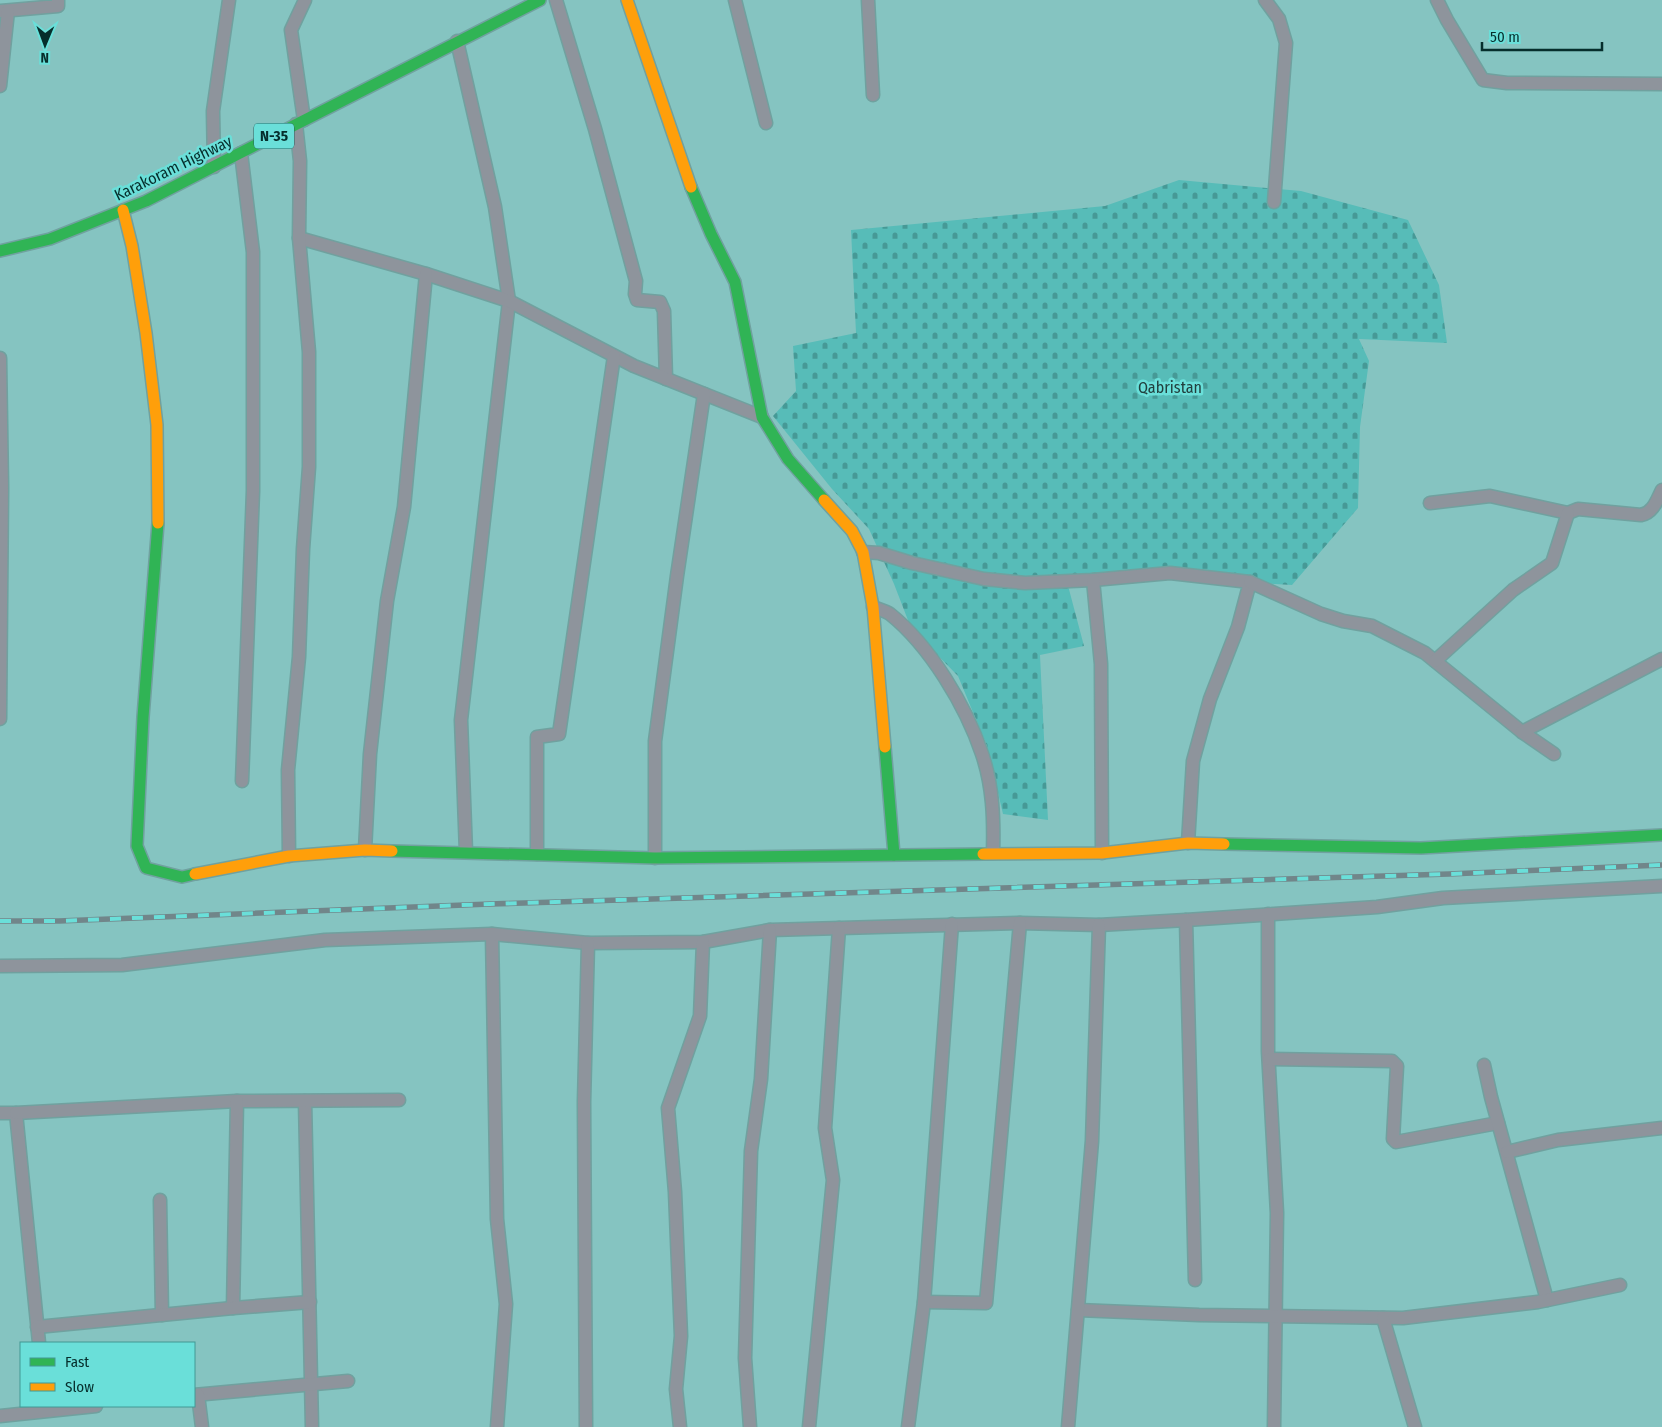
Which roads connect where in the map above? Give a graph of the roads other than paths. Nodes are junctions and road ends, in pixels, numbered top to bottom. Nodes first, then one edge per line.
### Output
1 (58, 0) edge
2 (229, 0) edge
3 (305, 0) edge
4 (540, 0) edge
5 (556, 0) edge
6 (627, 0) edge
7 (735, 0) edge
8 (868, 0) edge
9 (1265, 0) edge
10 (1437, 0) edge
11 (4, 11) edge
12 (457, 41) junction
13 (1662, 84) edge
14 (0, 86) edge
15 (873, 95) dead end
16 (300, 122) junction
17 (766, 123) dead end
18 (241, 153) junction
19 (214, 166) junction
20 (1274, 202) dead end
21 (123, 210) junction
22 (299, 238) junction
23 (0, 251) edge
24 (426, 274) junction
25 (509, 301) junction
26 (614, 356) junction
27 (0, 358) edge
28 (666, 379) junction
29 (704, 394) junction
30 (762, 417) junction
31 (1662, 490) edge
32 (1430, 503) dead end
33 (1568, 513) junction
34 (863, 552) junction
35 (1093, 580) junction
36 (1250, 582) junction
37 (873, 607) junction
38 (1662, 659) edge
39 (1435, 661) junction
40 (0, 719) edge
41 (1522, 732) junction
42 (1554, 754) dead end
43 (242, 781) dead end
44 (1662, 835) edge
45 (1188, 843) junction
46 (365, 850) junction
47 (466, 852) junction
48 (1102, 852) junction
49 (993, 853) junction
50 (537, 854) junction
51 (894, 855) junction
52 (289, 856) junction
53 (655, 858) junction
54 (1662, 886) edge
55 (1268, 914) junction
56 (1186, 920) junction
57 (1020, 923) junction
58 (952, 924) junction
59 (1098, 925) junction
60 (839, 928) junction
61 (770, 930) junction
62 (492, 934) junction
63 (703, 942) junction
64 (588, 943) junction
65 (0, 966) edge
66 (1269, 1059) junction
67 (1484, 1065) dead end
68 (399, 1100) dead end
69 (237, 1101) junction
70 (305, 1101) junction
71 (0, 1113) edge
72 (16, 1113) junction
73 (1498, 1123) junction
74 (1662, 1128) edge
75 (1507, 1152) junction
76 (160, 1200) dead end
77 (1195, 1280) dead end
78 (1620, 1285) dead end
79 (1547, 1300) junction
80 (310, 1302) junction
81 (924, 1302) junction
82 (233, 1308) junction
83 (1078, 1310) junction
84 (162, 1315) junction
85 (1274, 1316) junction
86 (1383, 1318) junction
87 (37, 1327) junction
88 (39, 1342) edge
89 (348, 1381) dead end
90 (311, 1384) junction
91 (196, 1395) edge
92 (79, 1407) edge
93 (45, 1409) edge
94 (0, 1416) edge
95 (202, 1427) edge
96 (312, 1427) edge
97 (497, 1427) edge
98 (586, 1427) edge
99 (680, 1427) edge
100 (750, 1427) edge
101 (810, 1427) edge
102 (908, 1427) edge
103 (1068, 1427) edge
104 (1274, 1427) edge
105 (1415, 1427) edge

1 - 11 street
2 - 19 street
3 - 16 street
4 - 12 main road, Karakoram Highway / N-35
5 - 28 street
6 - 30 main road
7 - 17 street
8 - 15 street
9 - 20 street
10 - 13 street
11 - 14 street
12 - 16 main road, Karakoram Highway / N-35
12 - 25 street
16 - 18 main road, Karakoram Highway / N-35
16 - 22 street
18 - 19 main road, Karakoram Highway / N-35
18 - 43 street
19 - 21 main road, Karakoram Highway / N-35
21 - 23 main road, Karakoram Highway / N-35
21 - 52 main road
22 - 24 street
22 - 52 street
24 - 25 street
24 - 46 street
25 - 26 street
25 - 47 street
26 - 28 street
26 - 50 street
27 - 40 street
28 - 29 street
29 - 30 street
29 - 53 street
30 - 34 main road
31 - 33 street
32 - 33 street
33 - 39 street
34 - 35 street
34 - 37 main road
35 - 36 street
35 - 48 street
36 - 39 street
36 - 45 street
37 - 49 street
37 - 51 main road
38 - 41 street
39 - 41 street
41 - 42 street
44 - 45 main road
45 - 48 main road
46 - 47 main road
46 - 52 main road
47 - 50 main road
48 - 49 main road
49 - 51 main road
50 - 53 main road
51 - 53 main road
54 - 55 street
55 - 56 street
55 - 66 street
56 - 59 street
56 - 77 street
57 - 58 street
57 - 59 street
57 - 81 street
58 - 60 street
58 - 81 street
59 - 83 street
60 - 61 street
60 - 101 street
61 - 63 street
61 - 100 street
62 - 64 street
62 - 65 street
62 - 97 street
63 - 64 street
63 - 99 street
64 - 98 street
66 - 73 street
66 - 85 street
67 - 73 street
68 - 70 street
69 - 70 street
69 - 72 street
69 - 82 street
70 - 80 street
71 - 72 street
72 - 87 street
73 - 75 street
74 - 75 street
75 - 79 street
76 - 84 street
78 - 79 street
79 - 86 street
80 - 82 street
80 - 90 street
81 - 102 street
82 - 84 street
83 - 85 street
83 - 103 street
84 - 87 street
85 - 86 street
85 - 104 street
86 - 105 street
87 - 88 street
89 - 90 street
90 - 91 street
90 - 96 street
91 - 95 street
92 - 93 street
93 - 94 street

